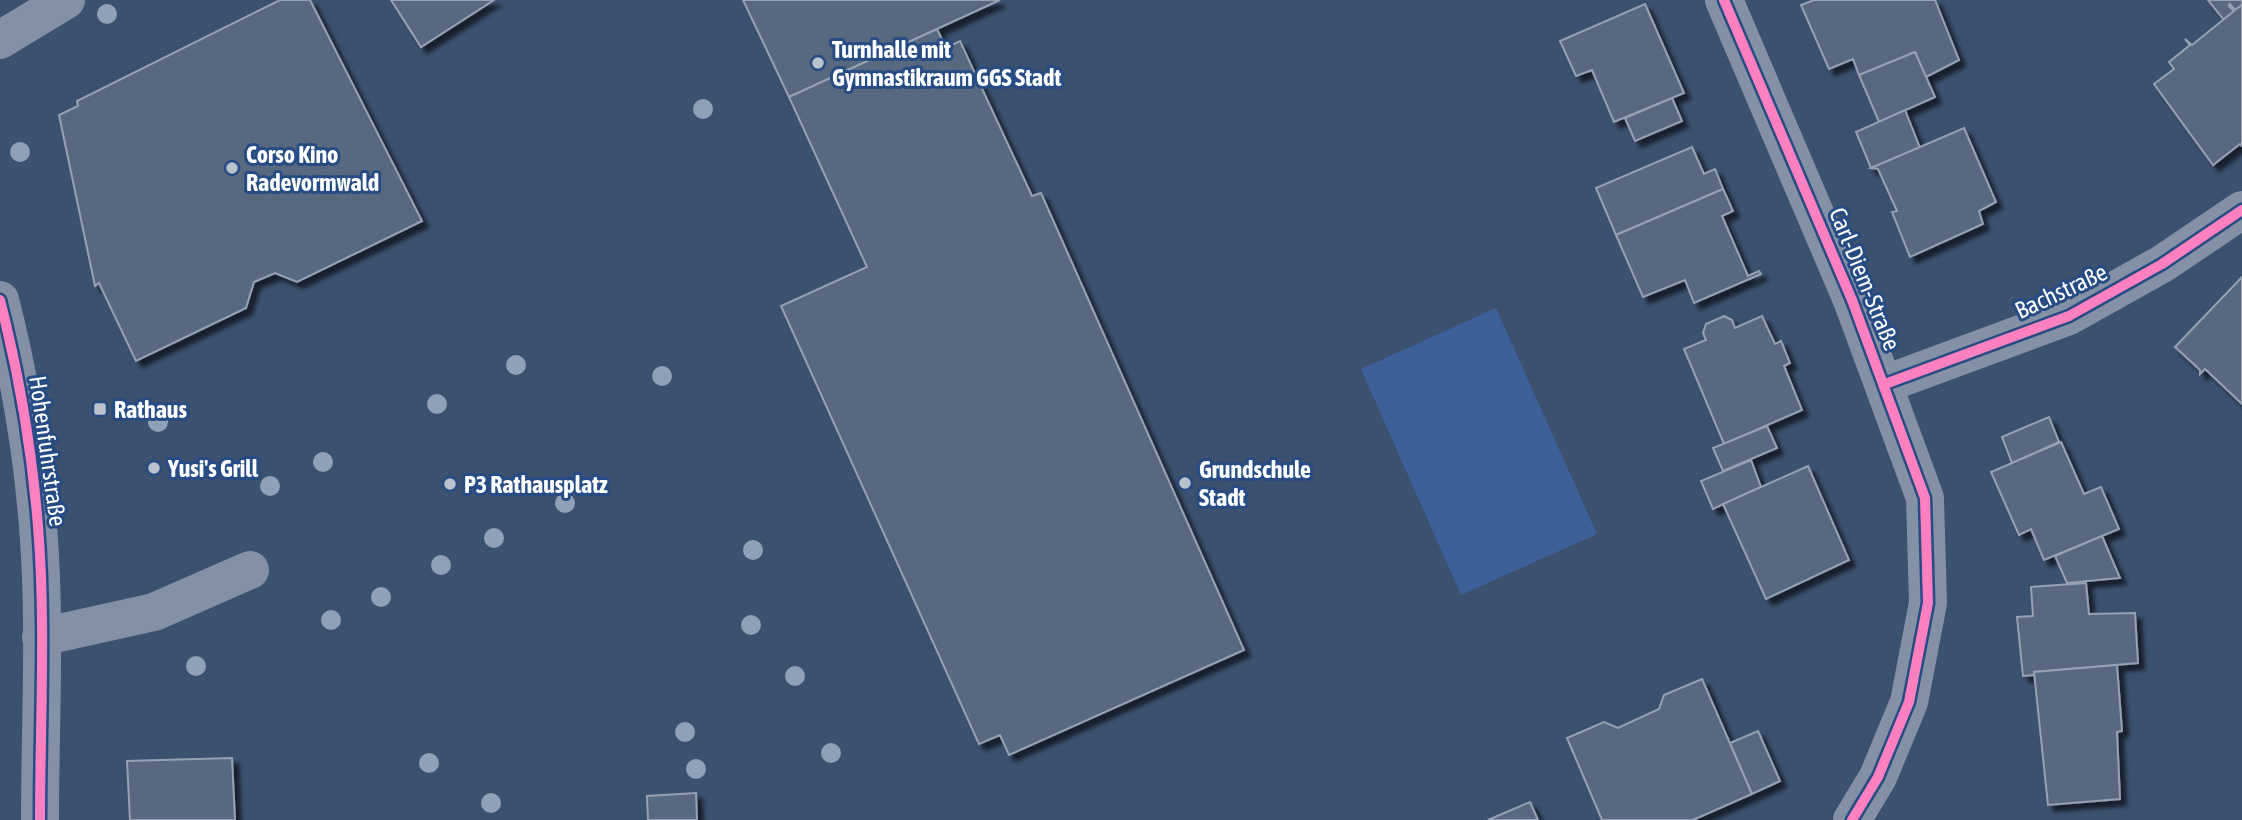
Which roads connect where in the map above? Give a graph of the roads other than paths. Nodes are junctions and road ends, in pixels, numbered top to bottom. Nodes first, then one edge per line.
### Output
1 (66, 0) edge
2 (1724, 0) edge
3 (0, 40) edge
4 (2242, 210) edge
5 (0, 300) edge
6 (1885, 384) junction
7 (250, 570) dead end
8 (41, 637) junction
9 (40, 820) edge
10 (1852, 820) edge

1 - 3 street
2 - 6 street, Carl-Diem-Straße
4 - 6 street, Bachstraße
5 - 8 street, Hohenfuhrstraße
6 - 10 street, Carl-Diem-Straße
7 - 8 street
8 - 9 street, Hohenfuhrstraße

